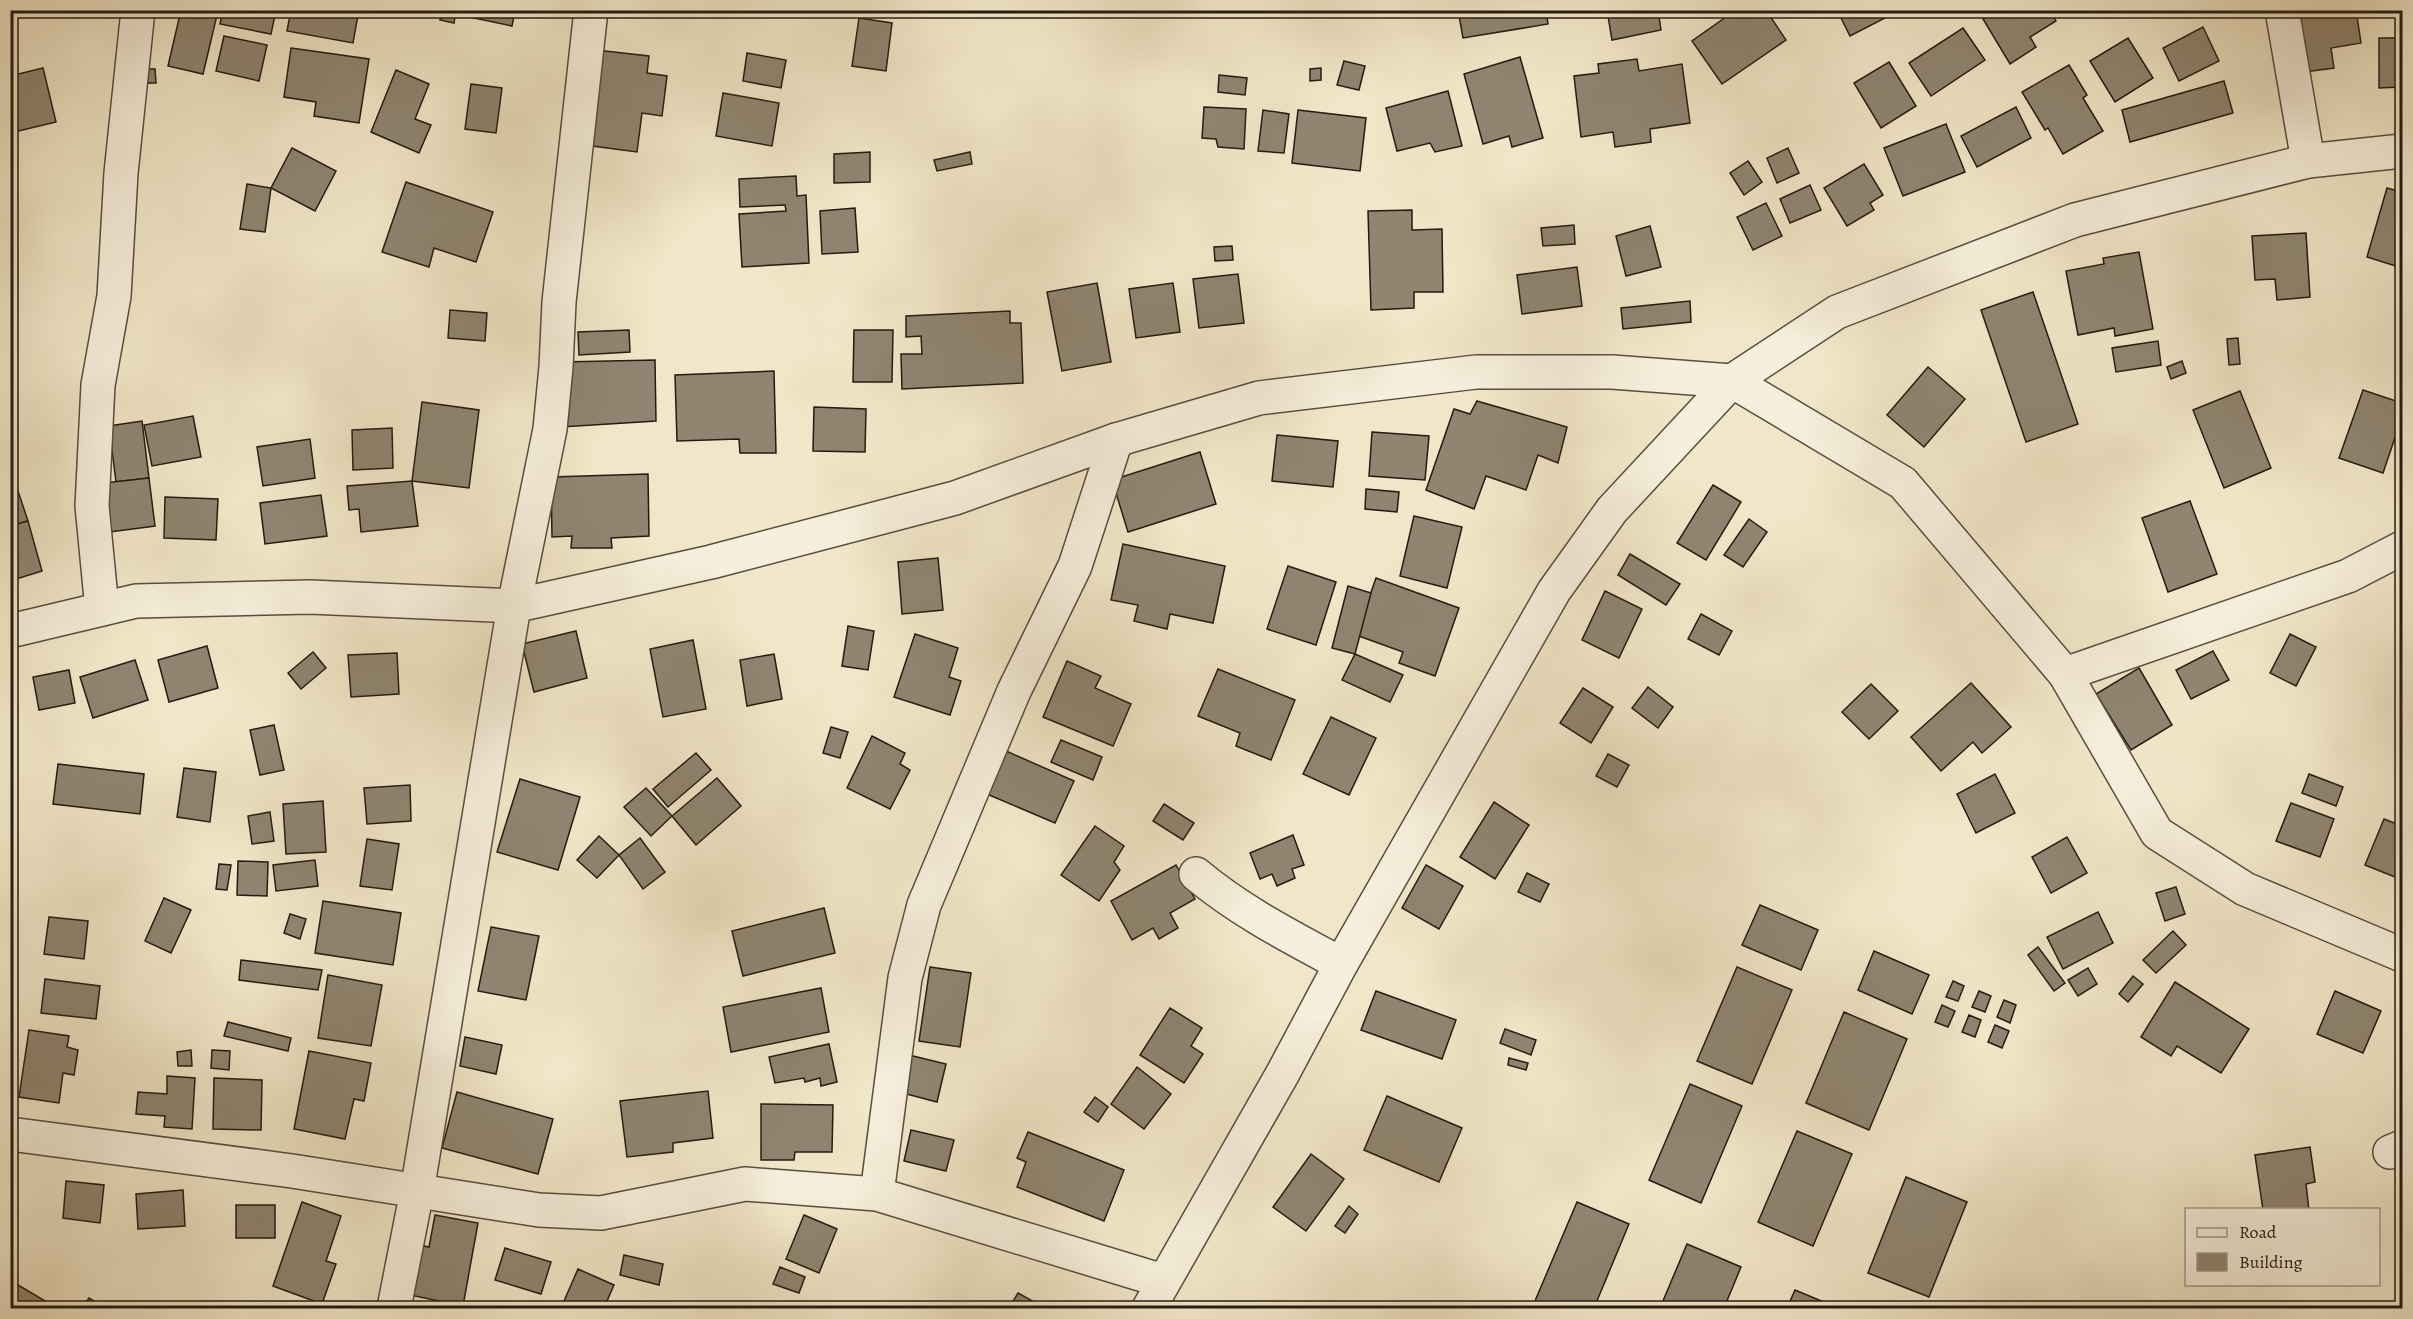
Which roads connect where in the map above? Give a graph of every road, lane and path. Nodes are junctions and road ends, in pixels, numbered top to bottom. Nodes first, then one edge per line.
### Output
1 (138, 10) edge
2 (591, 10) edge
3 (2282, 10) edge
4 (2403, 151) edge
5 (2308, 161) junction
6 (1732, 381) junction
7 (1116, 440) junction
8 (2403, 548) edge
9 (514, 606) junction
10 (102, 609) junction
11 (10, 631) edge
12 (2065, 674) junction
13 (1196, 874) dead end
14 (2403, 955) edge
15 (1341, 964) junction
16 (10, 1134) edge
17 (417, 1191) junction
18 (877, 1194) junction
19 (1156, 1295) edge
20 (394, 1308) edge

1 - 10 street
2 - 9 street
3 - 5 street
4 - 5 street
5 - 6 street
6 - 7 street
6 - 12 street
6 - 15 street
7 - 9 street
7 - 18 street
8 - 12 street
9 - 10 street
9 - 17 street
10 - 11 street
12 - 14 street
13 - 15 street
15 - 19 street
16 - 17 street
17 - 18 street
17 - 20 street
18 - 19 street

